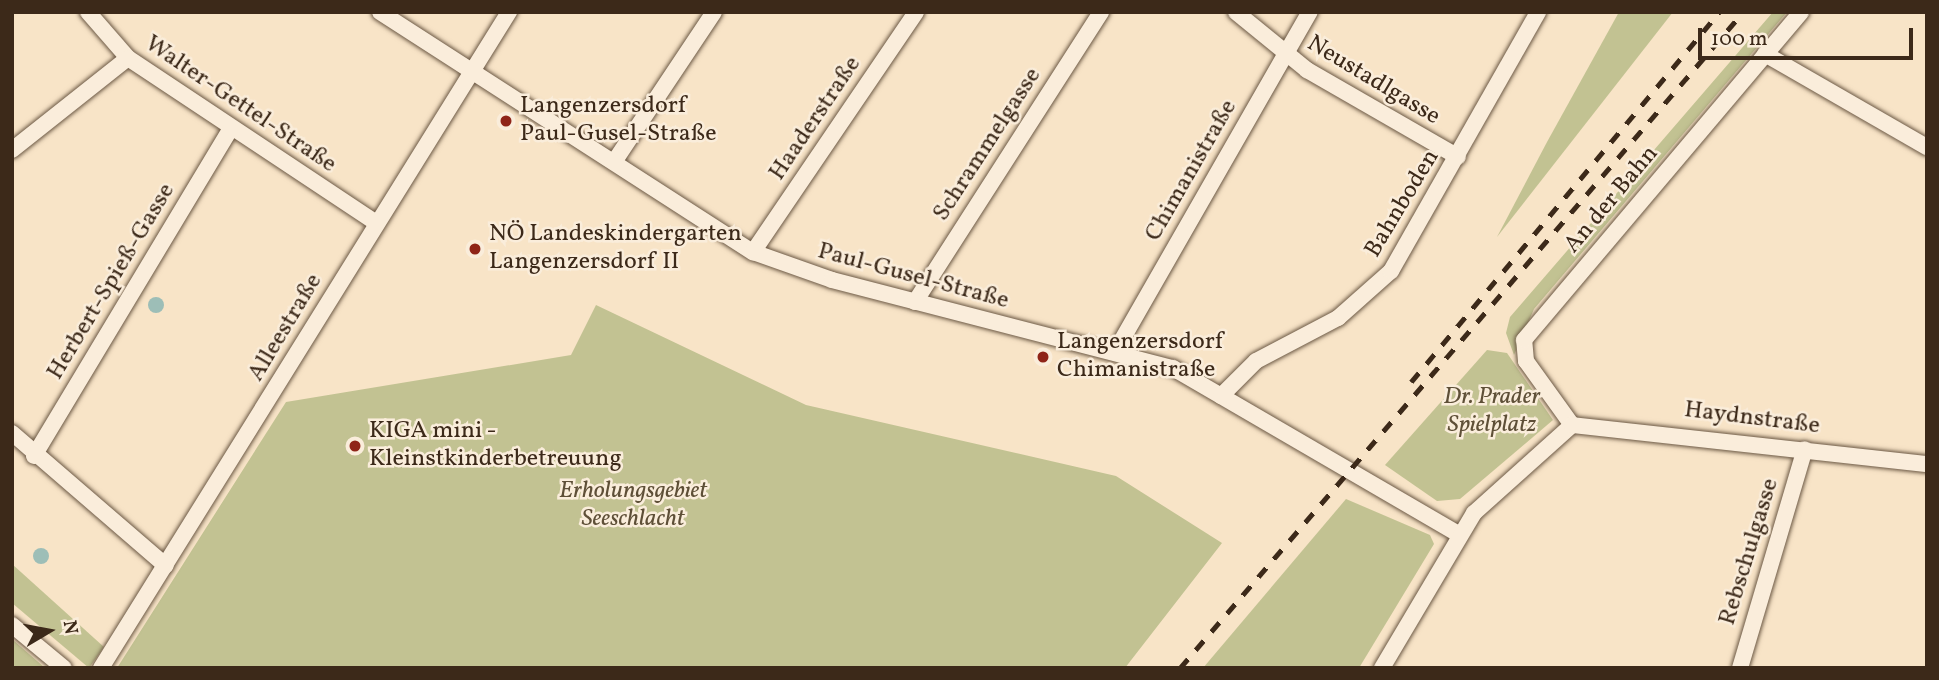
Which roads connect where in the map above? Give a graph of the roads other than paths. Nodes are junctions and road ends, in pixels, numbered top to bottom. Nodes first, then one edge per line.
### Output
1 (88, 12) edge
2 (380, 12) edge
3 (509, 12) edge
4 (713, 12) edge
5 (916, 12) edge
6 (1101, 12) edge
7 (1236, 12) edge
8 (1310, 12) edge
9 (1538, 12) edge
10 (1801, 12) edge
11 (1765, 54) junction
12 (1285, 55) junction
13 (128, 58) junction
14 (469, 71) junction
15 (229, 131) junction
16 (1927, 147) edge
17 (12, 150) edge
18 (1458, 157) junction
19 (614, 162) junction
20 (376, 223) junction
21 (753, 252) junction
22 (915, 302) junction
23 (1115, 352) junction
24 (1222, 396) junction
25 (1572, 425) junction
26 (12, 433) edge
27 (1805, 449) junction
28 (34, 456) junction
29 (1927, 464) edge
30 (1458, 534) junction
31 (166, 566) junction
32 (12, 625) edge
33 (64, 668) edge
34 (101, 668) edge
35 (1382, 668) edge
36 (1740, 668) edge

1 - 13 street, Walter-Gettel-Straße
2 - 14 street, Paul-Gusel-Straße
3 - 14 street, Alleestraße
4 - 19 street
5 - 21 street, Haaderstraße
6 - 22 street, Schrammelgasse
7 - 12 street, Neustadlgasse
8 - 12 street, Chimanistraße
9 - 18 street, Bahnboden
10 - 11 street, An der Bahn
11 - 16 street
11 - 25 street, An der Bahn
12 - 18 street, Neustadlgasse
12 - 23 street, Chimanistraße
13 - 15 street, Walter-Gettel-Straße
13 - 17 street
14 - 19 street, Paul-Gusel-Straße
14 - 20 street, Alleestraße
15 - 20 street, Walter-Gettel-Straße
15 - 28 street, Herbert-Spieß-Gasse
18 - 24 street, Bahnboden
19 - 21 street, Paul-Gusel-Straße
20 - 31 street, Alleestraße
21 - 22 street, Paul-Gusel-Straße
22 - 23 street, Paul-Gusel-Straße
23 - 24 street, Paul-Gusel-Straße
24 - 30 street, Paul-Gusel-Straße
25 - 27 street, Haydnstraße
25 - 30 street
26 - 28 street
27 - 29 street, Haydnstraße
27 - 36 street, Rebschulgasse
28 - 31 street
30 - 35 street
31 - 34 street, Alleestraße
32 - 33 street

